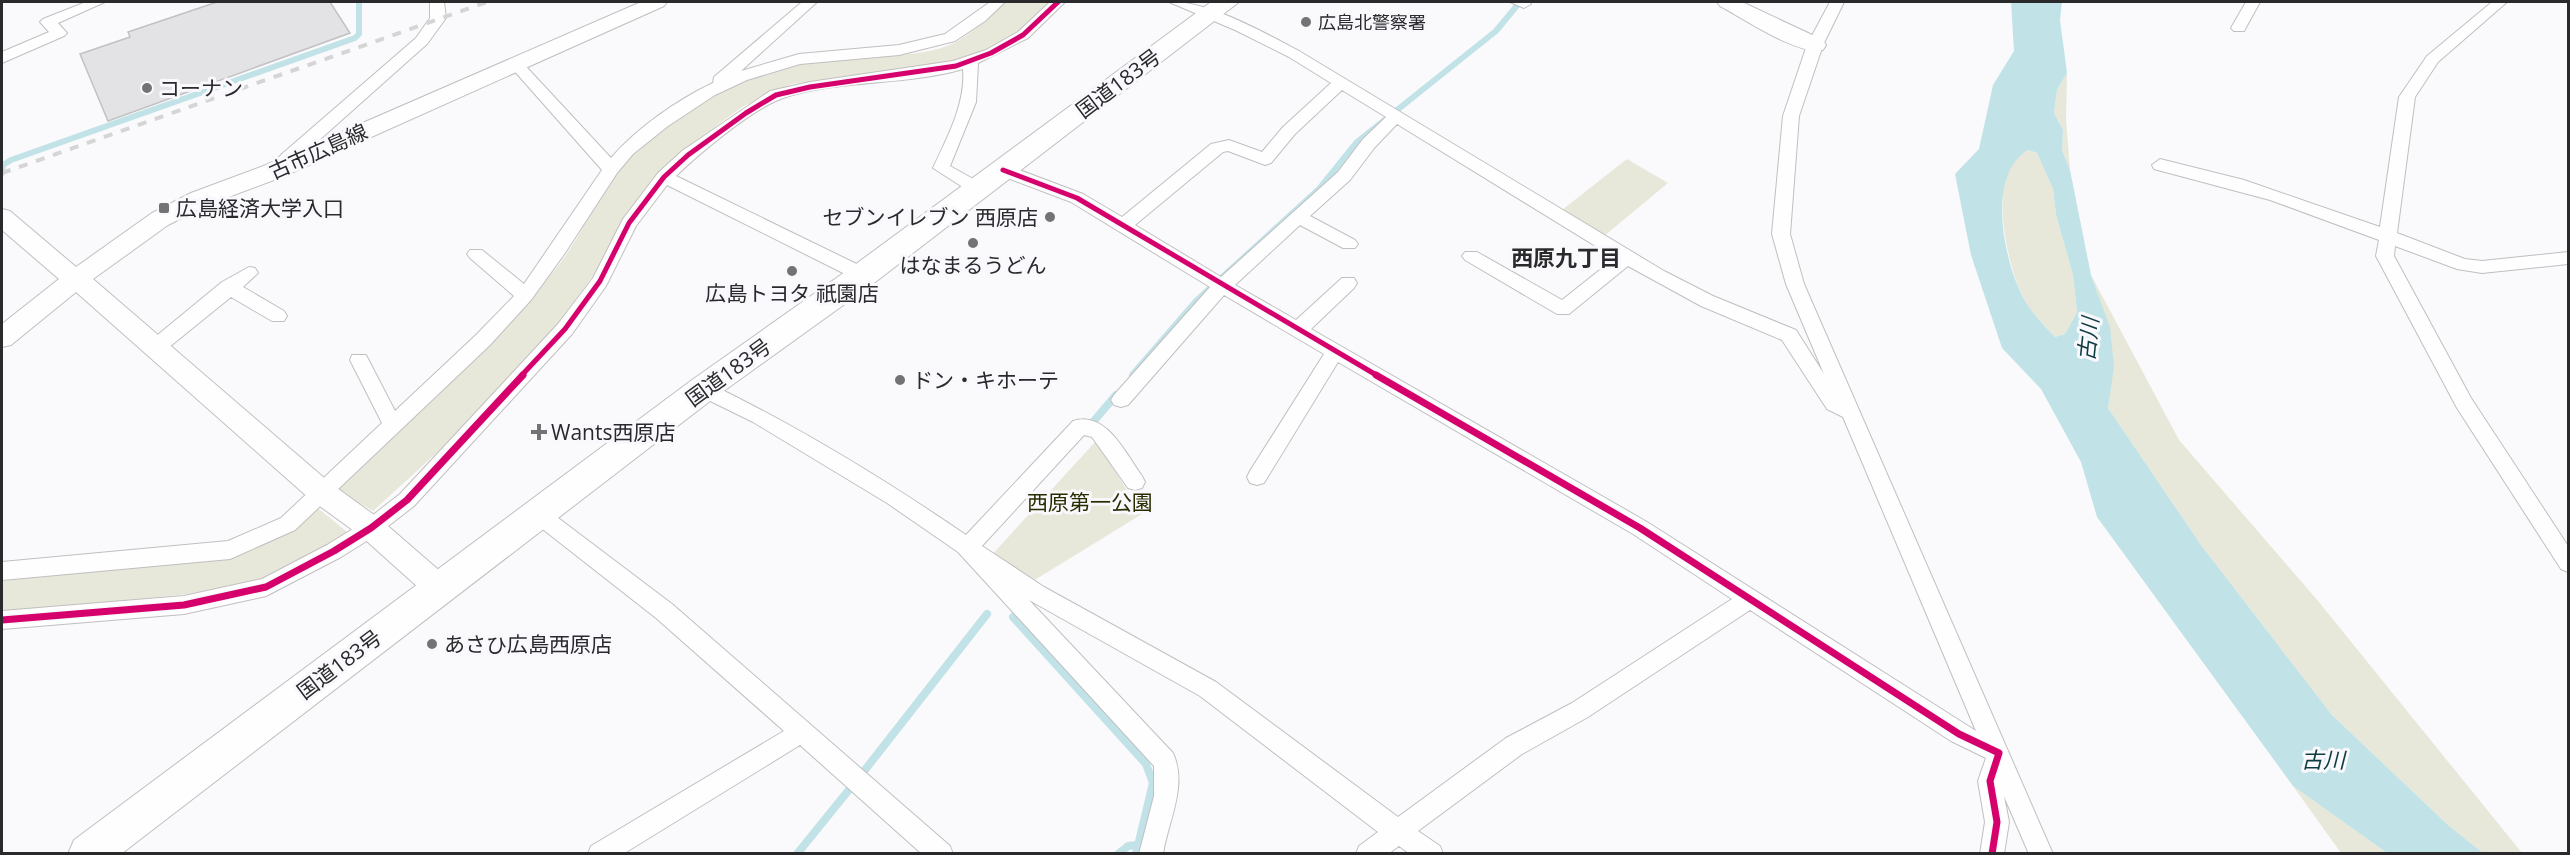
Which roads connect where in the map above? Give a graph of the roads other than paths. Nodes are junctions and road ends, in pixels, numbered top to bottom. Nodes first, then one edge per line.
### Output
1 (98, 2) edge
2 (437, 2) edge
3 (657, 2) edge
4 (810, 2) edge
5 (998, 2) edge
6 (1058, 2) edge
7 (1176, 2) edge
8 (1727, 2) edge
9 (1837, 2) edge
10 (2253, 2) edge
11 (2500, 2) edge
12 (1218, 7) edge
13 (2240, 28) dead end
14 (1815, 45) junction
15 (2, 58) edge
16 (970, 61) junction
17 (515, 63) junction
18 (1341, 82) junction
19 (709, 91) junction
20 (1391, 113) junction
21 (2160, 165) dead end
22 (611, 169) junction
23 (1004, 170) junction
24 (274, 171) junction
25 (664, 177) junction
26 (978, 189) junction
27 (2, 217) edge
28 (1299, 218) junction
29 (1123, 226) junction
30 (2388, 237) junction
31 (1349, 244) dead end
32 (476, 254) dead end
33 (1472, 256) dead end
34 (1628, 257) junction
35 (2568, 258) edge
36 (249, 273) dead end
37 (863, 275) junction
38 (76, 279) junction
39 (1348, 282) dead end
40 (1216, 283) junction
41 (228, 287) junction
42 (525, 295) junction
43 (278, 316) dead end
44 (1298, 330) junction
45 (2, 338) edge
46 (156, 347) junction
47 (1335, 352) junction
48 (359, 360) dead end
49 (703, 389) junction
50 (1121, 400) dead end
51 (1852, 413) junction
52 (392, 424) junction
53 (1257, 477) dead end
54 (1135, 482) dead end
55 (320, 491) junction
56 (538, 514) junction
57 (371, 528) junction
58 (967, 548) junction
59 (2568, 563) edge
60 (2, 571) edge
61 (439, 588) junction
62 (1749, 599) junction
63 (2, 620) edge
64 (802, 732) junction
65 (1999, 753) junction
66 (1398, 831) junction
67 (88, 854) edge
68 (600, 854) edge
69 (941, 854) edge
70 (1151, 854) edge
71 (1368, 854) edge
72 (1431, 854) edge
73 (1992, 854) edge
74 (2041, 854) edge

1 - 15 street
2 - 24 street
3 - 17 street, 古市広島線
4 - 19 street
5 - 19 street
6 - 16 street
7 - 12 street
8 - 14 street
9 - 14 street
10 - 13 street
11 - 30 street
12 - 18 street
12 - 23 highway, 国道183号
14 - 51 street
16 - 25 street
16 - 26 street
17 - 22 street
17 - 24 street, 古市広島線
18 - 20 street
18 - 29 street
19 - 22 street
20 - 28 street
20 - 34 street
21 - 30 street
22 - 42 street
23 - 26 highway, 国道183号
23 - 29 street
24 - 38 street, 古市広島線
25 - 37 street
25 - 57 street
26 - 37 highway, 国道183号
27 - 38 street
28 - 31 street
28 - 40 street
29 - 40 street
30 - 35 street
30 - 59 street
32 - 42 street
33 - 34 street
34 - 51 street
36 - 41 street
37 - 49 highway, 国道183号
38 - 45 street, 古市広島線
38 - 46 street
39 - 44 street
40 - 44 street
40 - 50 street
41 - 43 street
41 - 46 street
42 - 52 street
44 - 47 street
46 - 55 street
47 - 53 street
47 - 62 street
48 - 52 street
49 - 56 highway, 国道183号
49 - 58 street
51 - 65 street
52 - 55 street
54 - 58 street
55 - 57 street
55 - 60 street
56 - 61 highway, 国道183号
56 - 64 street
57 - 61 street
57 - 63 street
58 - 66 street
58 - 70 street
61 - 67 highway, 国道183号
62 - 65 street
62 - 66 street
64 - 68 street
64 - 69 street
65 - 73 street
65 - 74 street
66 - 71 street
66 - 72 street

